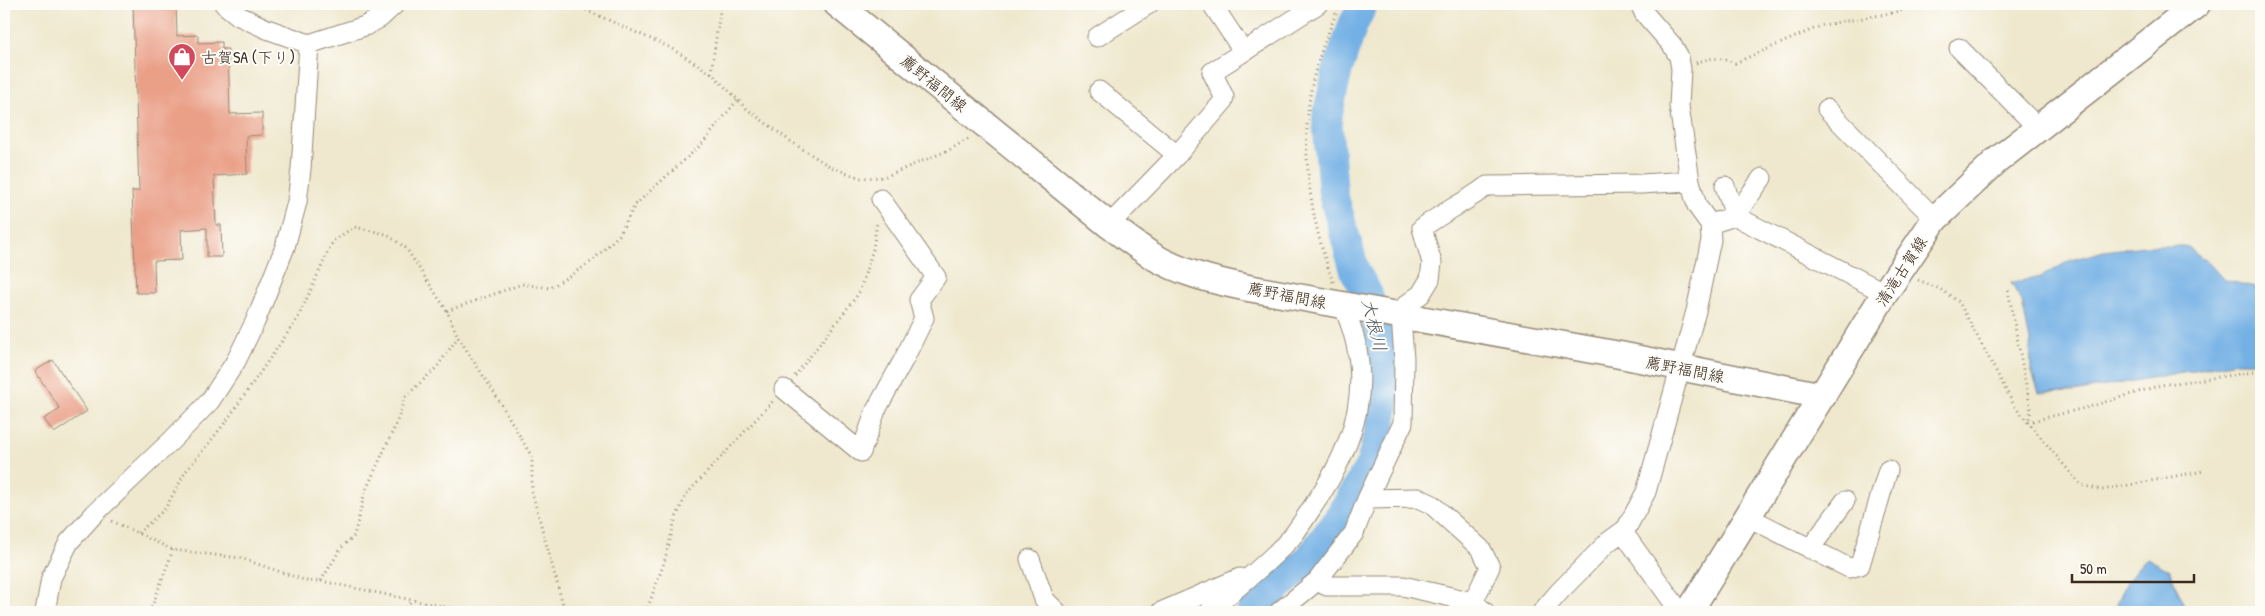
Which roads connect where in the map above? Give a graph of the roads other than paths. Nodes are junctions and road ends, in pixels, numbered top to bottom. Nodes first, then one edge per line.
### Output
1 (224, 4) edge
2 (395, 4) edge
3 (837, 4) edge
4 (1149, 4) edge
5 (1212, 4) edge
6 (1318, 4) edge
7 (1640, 4) edge
8 (2197, 4) edge
9 (1097, 37) dead end
10 (309, 44) junction
11 (1959, 48) dead end
12 (1243, 51) junction
13 (1098, 91) dead end
14 (1827, 109) dead end
15 (2038, 128) junction
16 (1177, 155) junction
17 (1762, 178) dead end
18 (1690, 181) junction
19 (1725, 186) dead end
20 (881, 199) dead end
21 (1735, 216) junction
22 (1935, 218) junction
23 (1710, 224) junction
24 (1110, 225) junction
25 (1892, 283) junction
26 (1343, 306) junction
27 (1394, 315) junction
28 (1680, 368) junction
29 (784, 389) dead end
30 (1823, 396) junction
31 (1888, 470) dead end
32 (1367, 499) junction
33 (1845, 501) dead end
34 (1748, 517) junction
35 (1622, 532) junction
36 (1810, 549) junction
37 (1030, 559) dead end
38 (1255, 572) junction
39 (1317, 581) junction
40 (1479, 607) edge
41 (45, 612) edge
42 (1057, 612) edge
43 (1161, 612) edge
44 (1209, 612) edge
45 (1279, 612) edge
46 (1542, 612) edge
47 (1680, 612) edge
48 (1689, 612) edge

1 - 10 street
2 - 10 street
3 - 24 main road, 薦野福間線
4 - 9 street
5 - 12 street
6 - 12 street
7 - 18 street
8 - 15 main road, 清滝古賀線
10 - 41 street
11 - 15 street
12 - 16 street
13 - 16 street
14 - 22 street
15 - 22 main road, 清滝古賀線
16 - 24 street
17 - 21 street
18 - 23 street
18 - 27 street
19 - 21 street
20 - 29 street
21 - 23 street
21 - 25 street
22 - 25 main road, 清滝古賀線
23 - 28 street
24 - 26 main road, 薦野福間線
25 - 30 main road, 清滝古賀線
26 - 27 main road, 薦野福間線
26 - 38 street
27 - 28 main road, 薦野福間線
27 - 32 street
28 - 30 main road, 薦野福間線
28 - 35 street
30 - 34 main road, 清滝古賀線
31 - 36 street
32 - 39 street
32 - 40 street
33 - 36 street
34 - 36 street
34 - 48 main road, 清滝古賀線
35 - 46 street
35 - 47 street
37 - 42 street
38 - 43 street
38 - 44 street
39 - 40 street
39 - 45 street

